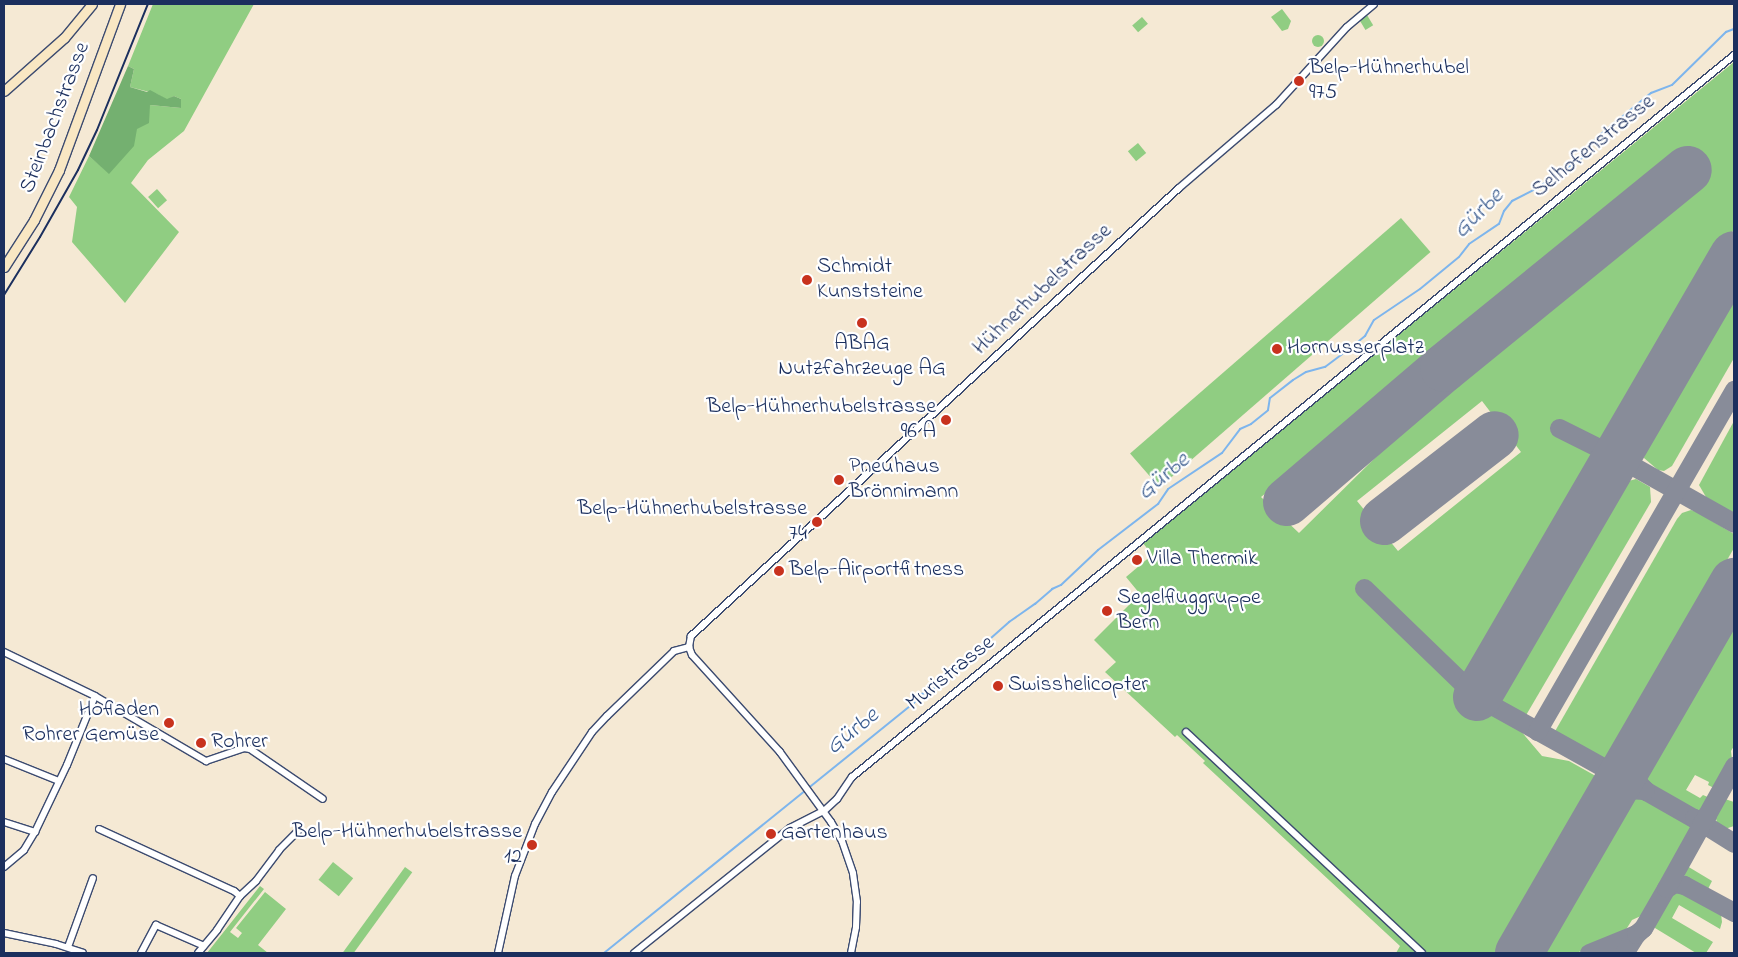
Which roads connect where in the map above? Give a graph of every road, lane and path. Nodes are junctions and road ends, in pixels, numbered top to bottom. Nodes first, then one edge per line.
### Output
1 (92, 4) edge
2 (120, 4) edge
3 (1374, 4) edge
4 (1734, 55) edge
5 (4, 91) edge
6 (4, 267) edge
7 (1059, 609) joint
8 (688, 648) junction
9 (4, 652) edge
10 (94, 696) junction
11 (1186, 732) dead end
12 (4, 759) edge
13 (60, 781) junction
14 (322, 799) dead end
15 (824, 811) junction
16 (4, 822) edge
17 (100, 829) dead end
18 (299, 830) dead end
19 (35, 832) junction
20 (4, 867) edge
21 (93, 878) dead end
22 (240, 896) junction
23 (4, 933) edge
24 (204, 946) junction
25 (68, 948) junction
26 (83, 953) edge
27 (141, 953) edge
28 (198, 953) edge
29 (498, 953) edge
30 (634, 953) edge
31 (851, 953) edge
32 (1422, 953) edge

1 - 5 main road
2 - 6 main road, Steinbachstrasse
3 - 8 street, Hühnerhubelstrasse
4 - 7 street, Selhofenstrasse
7 - 15 street, Muristrasse
8 - 15 street
8 - 29 street
9 - 10 street
10 - 13 street
10 - 14 street
11 - 32 street
12 - 13 street
13 - 19 street
15 - 30 street, Muristrasse
15 - 31 street
16 - 19 street
17 - 22 street
18 - 22 street
19 - 20 street
21 - 25 street
22 - 24 street
23 - 25 street
24 - 27 street
24 - 28 street
25 - 26 street

